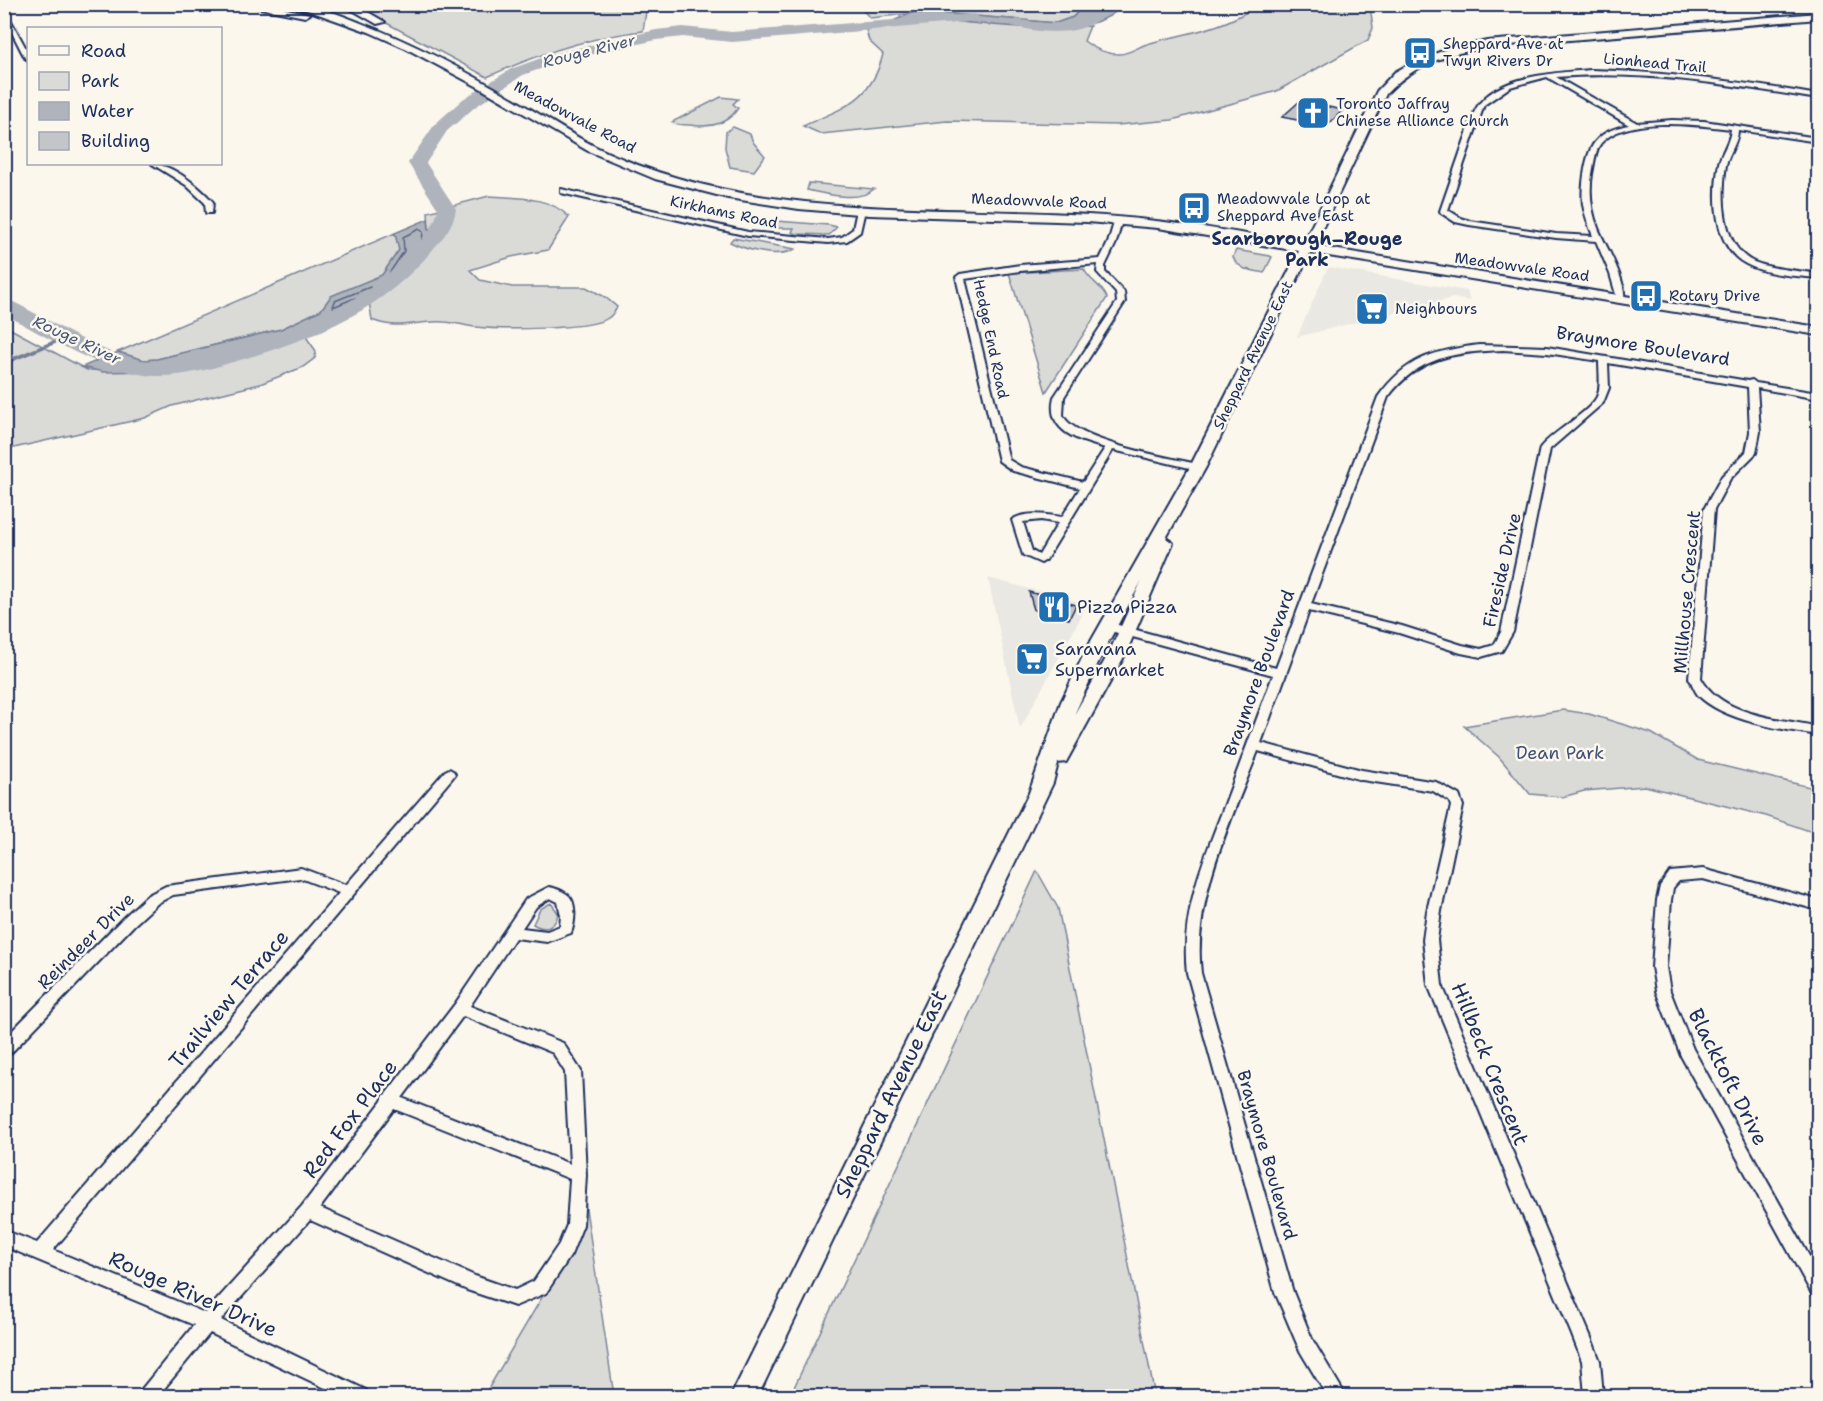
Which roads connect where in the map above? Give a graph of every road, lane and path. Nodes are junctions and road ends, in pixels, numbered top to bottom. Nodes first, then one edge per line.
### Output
1 (244, 4) edge
2 (294, 4) edge
3 (346, 4) edge
4 (4, 10) edge
5 (1817, 17) edge
6 (380, 32) junction
7 (409, 45) junction
8 (27, 56) edge
9 (1550, 76) junction
10 (1818, 97) edge
11 (1635, 125) junction
12 (1735, 128) junction
13 (1818, 140) edge
14 (157, 165) edge
15 (564, 191) dead end
16 (861, 210) junction
17 (209, 211) dead end
18 (1118, 221) junction
19 (1600, 239) junction
20 (1307, 249) junction
21 (1102, 261) junction
22 (1818, 276) edge
23 (1621, 298) junction
24 (1818, 331) edge
25 (1603, 359) junction
26 (1752, 383) junction
27 (1818, 396) edge
28 (1111, 445) junction
29 (1198, 467) junction
30 (1085, 486) junction
31 (1178, 506) junction
32 (1064, 521) junction
33 (1304, 606) junction
34 (1107, 626) junction
35 (1127, 631) junction
36 (1279, 673) junction
37 (1818, 731) edge
38 (1253, 745) junction
39 (449, 774) dead end
40 (1038, 792) junction
41 (348, 891) junction
42 (1818, 905) edge
43 (513, 932) dead end
44 (459, 1008) junction
45 (4, 1050) edge
46 (389, 1100) junction
47 (578, 1175) junction
48 (308, 1211) junction
49 (4, 1238) edge
50 (40, 1252) junction
51 (1818, 1288) edge
52 (208, 1322) junction
53 (147, 1396) edge
54 (360, 1396) edge
55 (744, 1396) edge
56 (1337, 1396) edge
57 (1594, 1396) edge

1 - 6 main road
2 - 6 main road, Meadowvale Road
3 - 7 main road
4 - 8 street
5 - 20 main road, Sheppard Avenue East
6 - 7 main road, Meadowvale Road
7 - 16 main road, Meadowvale Road
9 - 10 street, Lionhead Trail
9 - 11 street
9 - 19 street, Lionhead Trail
11 - 12 street
11 - 19 street
12 - 13 street
12 - 22 street
14 - 17 street
15 - 16 street, Kirkhams Road
16 - 18 main road, Meadowvale Road
18 - 20 main road, Meadowvale Road
18 - 21 street
19 - 23 street
20 - 23 main road, Meadowvale Road
20 - 29 main road, Sheppard Avenue East
21 - 28 street
21 - 30 street, Hedge End Road
23 - 24 main road, Meadowvale Road
25 - 26 street, Braymore Boulevard
25 - 33 street, Braymore Boulevard
25 - 33 street, Fireside Drive
26 - 27 street, Braymore Boulevard
26 - 37 street, Millhouse Crescent
28 - 29 street
28 - 30 street
29 - 31 main road, Sheppard Avenue East
30 - 32 street
31 - 34 main road, Sheppard Avenue East
31 - 35 main road, Sheppard Avenue East
32 - 32 street
33 - 36 street, Braymore Boulevard
34 - 35 street
34 - 40 main road, Sheppard Avenue East
35 - 36 street
35 - 40 main road, Sheppard Avenue East
36 - 38 street, Braymore Boulevard
38 - 56 street, Braymore Boulevard
38 - 57 street, Hillbeck Crescent
39 - 41 street, Trailview Terrace
40 - 55 main road, Sheppard Avenue East
41 - 45 street, Reindeer Drive
41 - 50 street, Trailview Terrace
42 - 51 street, Blacktoft Drive
43 - 44 street, Red Fox Place
44 - 46 street, Red Fox Place
44 - 47 street
46 - 47 street
46 - 48 street, Red Fox Place
47 - 48 street
48 - 52 street, Red Fox Place
49 - 50 street, Rouge River Drive
50 - 52 street, Rouge River Drive
52 - 53 street, Red Fox Place
52 - 54 street, Rouge River Drive

